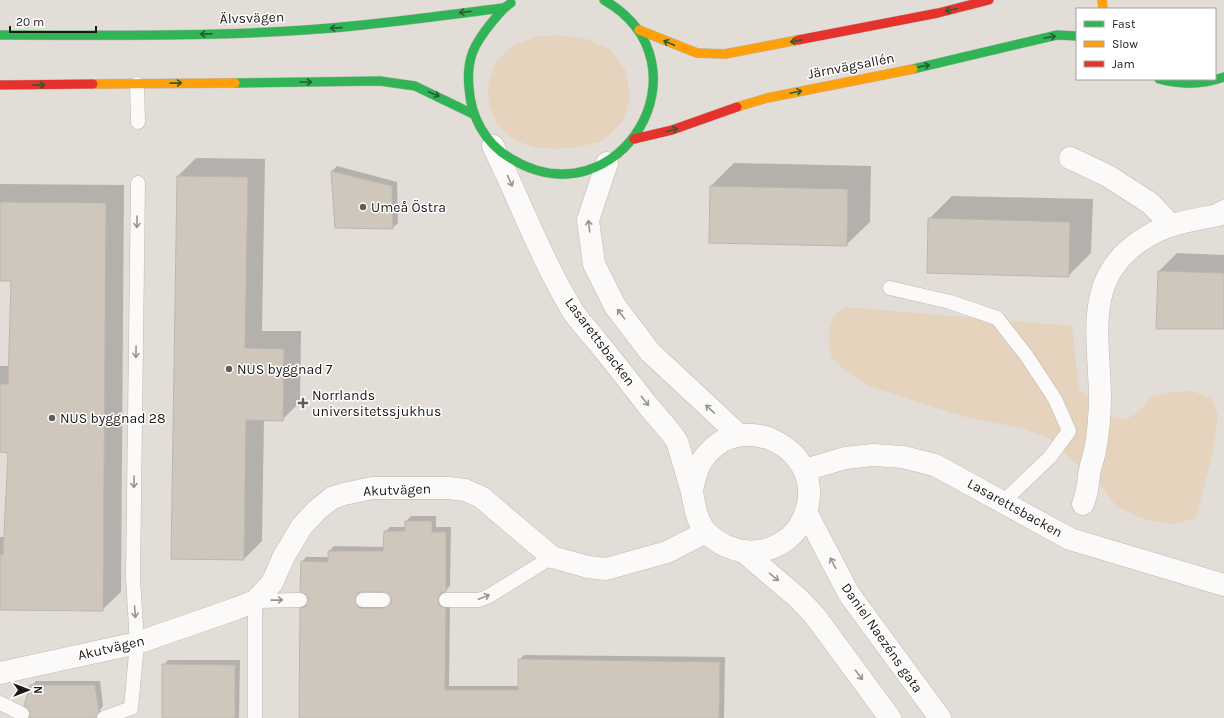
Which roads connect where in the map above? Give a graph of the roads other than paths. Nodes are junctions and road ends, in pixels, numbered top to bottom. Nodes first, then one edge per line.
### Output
1 (516, 0) edge
2 (604, 0) edge
3 (989, 0) edge
4 (504, 8) junction
5 (639, 30) junction
6 (0, 35) edge
7 (1076, 36) edge
8 (1224, 77) edge
9 (1164, 80) edge
10 (138, 84) junction
11 (0, 85) edge
12 (473, 114) junction
13 (138, 122) dead end
14 (634, 139) junction
15 (493, 146) junction
16 (1070, 158) dead end
17 (607, 163) junction
18 (138, 183) dead end
19 (1224, 211) edge
20 (1172, 225) junction
21 (890, 288) dead end
22 (739, 435) junction
23 (805, 470) junction
24 (692, 490) junction
25 (1004, 501) junction
26 (1084, 504) dead end
27 (806, 512) junction
28 (706, 532) junction
29 (744, 552) junction
30 (552, 556) junction
31 (1224, 585) edge
32 (300, 600) dead end
33 (363, 600) dead end
34 (383, 600) dead end
35 (446, 600) dead end
36 (255, 601) junction
37 (138, 643) junction
38 (0, 673) edge
39 (0, 702) edge
40 (22, 714) dead end
41 (104, 718) edge
42 (255, 718) edge
43 (890, 718) edge
44 (940, 718) edge

1 - 4 main road
2 - 5 main road
3 -> 5 main road
4 -> 6 main road, Älvsvägen
4 - 12 main road
5 - 14 main road
14 -> 7 main road, Järnvägsallén
8 - 9 main road
11 -> 10 main road
10 -> 12 main road
10 - 13 lane
12 - 15 main road
14 - 17 main road
15 - 17 main road
15 -> 24 street, Lasarettsbacken
16 - 20 street
22 -> 17 street
18 -> 37 lane
19 - 20 street
20 - 26 street
21 - 25 lane
22 - 23 street, Lasarettsbacken
22 - 24 street, Lasarettsbacken
23 - 25 street, Lasarettsbacken
23 - 27 street, Lasarettsbacken
24 - 28 street, Lasarettsbacken
25 - 31 street, Lasarettsbacken
27 - 29 street, Lasarettsbacken
44 -> 27 street, Daniel Naezéns gata
28 - 29 street, Lasarettsbacken
28 - 30 street, Akutvägen
29 -> 43 street
35 -> 30 lane
30 - 36 street, Akutvägen
36 -> 32 lane
33 - 34 lane
36 - 37 street, Akutvägen
36 - 42 lane
37 - 38 street, Akutvägen
37 - 41 lane
39 - 40 lane

